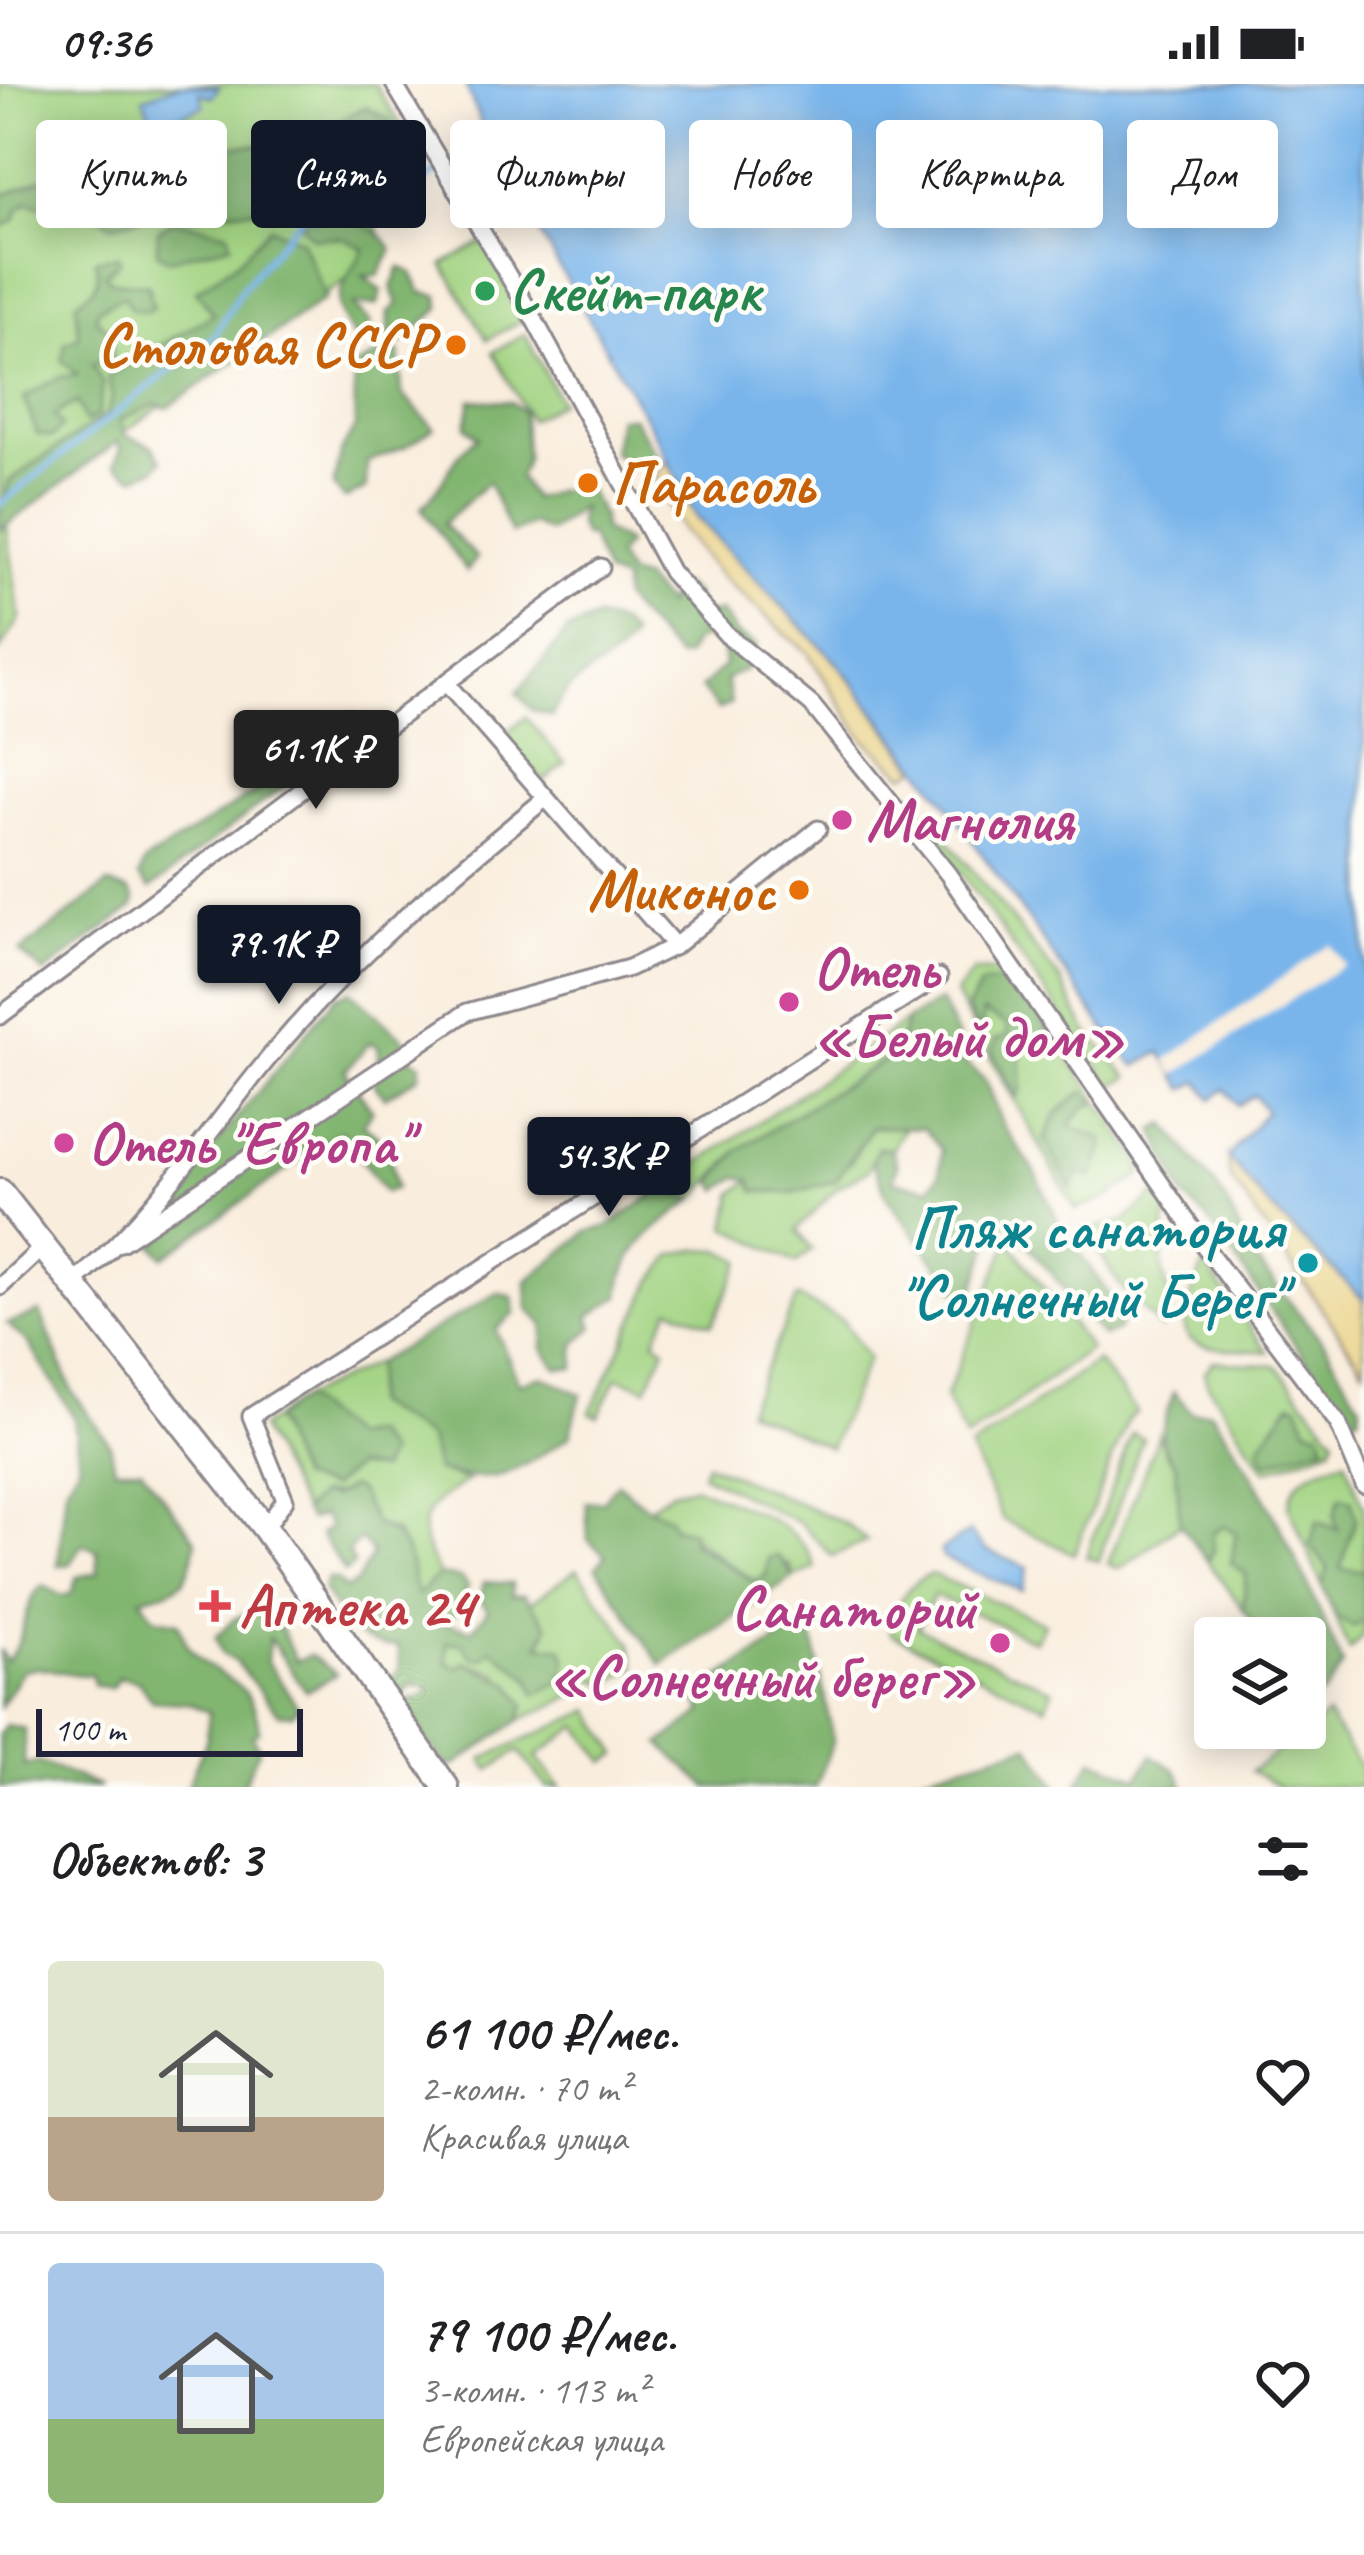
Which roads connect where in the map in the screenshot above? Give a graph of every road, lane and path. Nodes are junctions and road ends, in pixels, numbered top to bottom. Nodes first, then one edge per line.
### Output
1 (394, 84) edge
2 (602, 567) dead end
3 (446, 682) junction
4 (546, 798) junction
5 (818, 829) dead end
6 (675, 946) junction
7 (939, 977) dead end
8 (0, 1016) edge
9 (0, 1192) edge
10 (121, 1243) junction
11 (43, 1246) junction
12 (72, 1284) junction
13 (0, 1287) edge
14 (1364, 1485) edge
15 (265, 1528) junction
16 (446, 1787) edge

1 - 14 street
2 - 3 street
3 - 4 street
3 - 8 street
4 - 6 street
4 - 10 street
5 - 6 street
6 - 10 street
7 - 15 street
9 - 11 main road
10 - 12 street
11 - 12 main road
11 - 13 street
12 - 15 main road
15 - 16 main road

